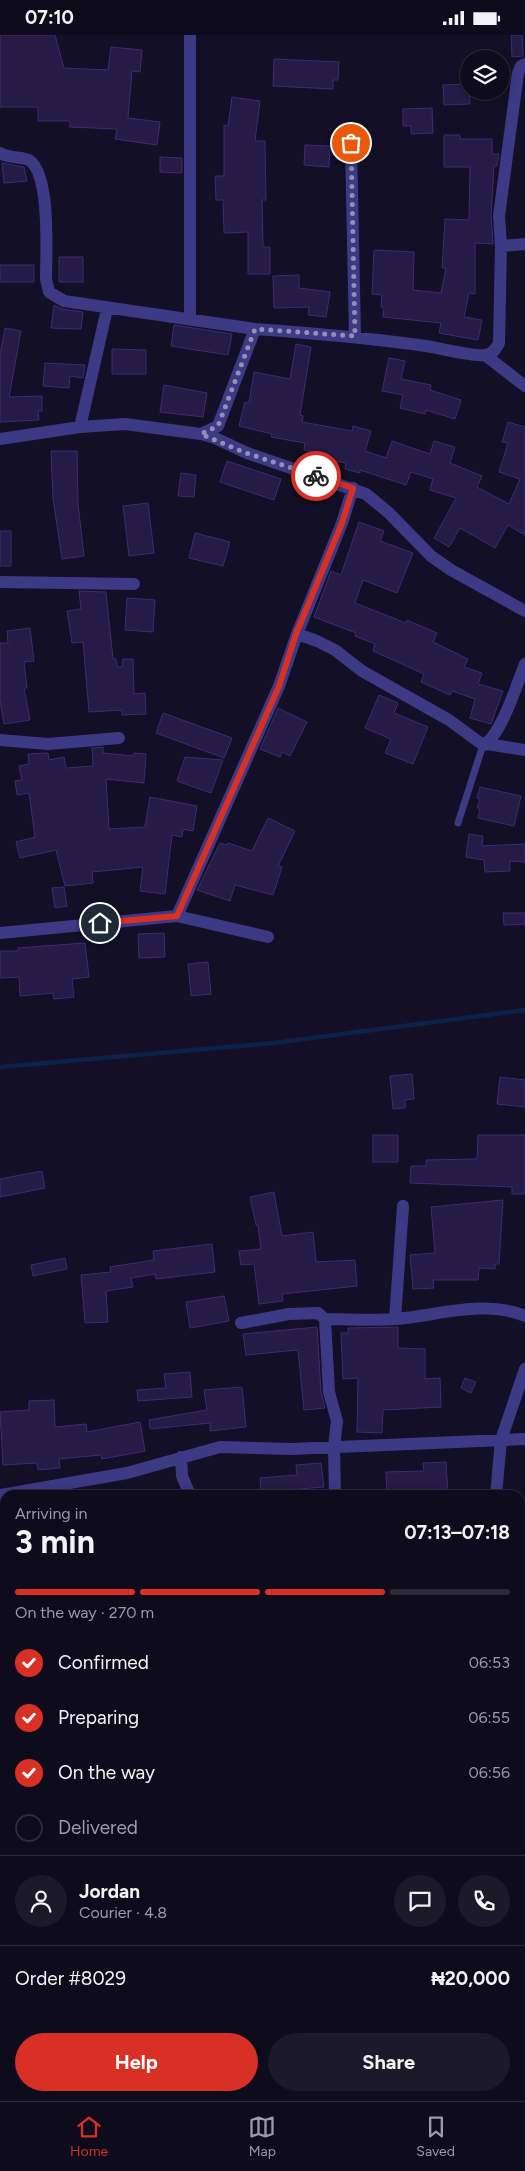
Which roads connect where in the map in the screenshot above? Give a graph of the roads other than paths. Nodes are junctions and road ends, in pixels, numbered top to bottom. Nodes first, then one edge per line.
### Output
1 (190, 35) edge
2 (525, 64) edge
3 (351, 143) dead end
4 (0, 153) edge
5 (525, 244) edge
6 (501, 246) junction
7 (107, 309) junction
8 (190, 319) junction
9 (255, 329) junction
10 (355, 336) junction
11 (485, 355) junction
12 (525, 386) edge
13 (80, 427) junction
14 (201, 434) junction
15 (0, 439) edge
16 (353, 488) junction
17 (0, 582) edge
18 (134, 584) dead end
19 (525, 611) edge
20 (296, 634) junction
21 (525, 664) edge
22 (119, 738) dead end
23 (0, 740) edge
24 (485, 744) junction
25 (525, 749) edge
26 (458, 823) dead end
27 (177, 916) junction
28 (0, 933) edge
29 (268, 937) dead end
30 (403, 1206) dead end
31 (525, 1316) edge
32 (325, 1319) junction
33 (395, 1319) junction
34 (241, 1323) dead end
35 (525, 1369) edge
36 (525, 1439) edge
37 (501, 1440) junction
38 (334, 1447) junction
39 (181, 1457) junction
40 (29, 1490) edge
41 (188, 1490) edge
42 (335, 1490) edge
43 (496, 1490) edge

1 - 8 street
2 - 6 street
3 - 10 street
4 - 7 street
5 - 6 street
6 - 11 street
7 - 8 street
7 - 13 street
8 - 9 street
9 - 10 street
9 - 14 street
10 - 11 street
11 - 12 street
13 - 14 street
13 - 15 street
14 - 16 street
16 - 19 street
16 - 20 street
17 - 18 street
20 - 24 street
20 - 27 street
21 - 24 street
22 - 23 street
24 - 25 street
24 - 26 lane
27 - 28 street
27 - 29 street
30 - 33 street
31 - 33 street
32 - 33 street
32 - 34 street
32 - 38 street
35 - 37 street
36 - 37 street
37 - 38 street
37 - 43 street
38 - 39 street
38 - 42 street
39 - 40 street
39 - 41 street

